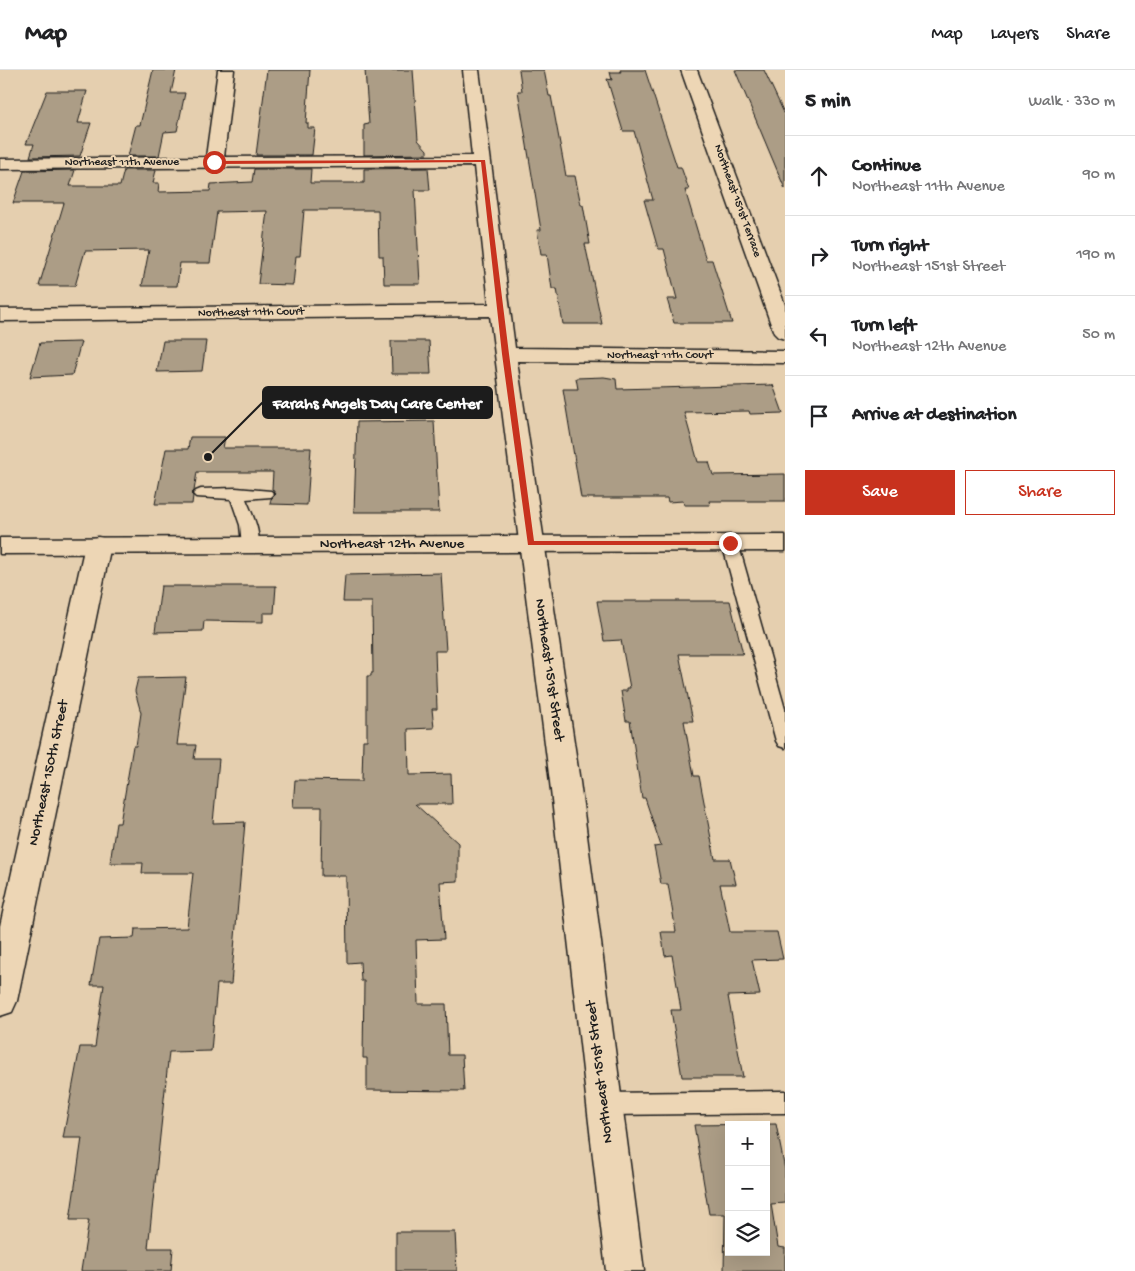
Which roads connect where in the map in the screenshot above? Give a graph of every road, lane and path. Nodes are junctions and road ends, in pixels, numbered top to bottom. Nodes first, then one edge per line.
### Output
1 (226, 70) edge
2 (471, 70) edge
3 (689, 70) edge
4 (484, 161) junction
5 (214, 162) junction
6 (0, 164) edge
7 (502, 310) junction
8 (0, 315) edge
9 (785, 333) edge
10 (505, 354) junction
11 (785, 356) edge
12 (201, 494) dead end
13 (236, 494) junction
14 (266, 494) dead end
15 (530, 543) junction
16 (730, 543) junction
17 (785, 543) edge
18 (98, 545) junction
19 (0, 546) edge
20 (250, 546) junction
21 (785, 741) edge
22 (0, 1001) edge
23 (785, 1102) edge
24 (604, 1104) junction
25 (625, 1271) edge

1 - 5 street
2 - 4 street, Northeast 151st Street
3 - 9 street, Northeast 151st Terrace
4 - 5 street, Northeast 11th Avenue
4 - 7 street, Northeast 151st Street
5 - 6 street, Northeast 11th Avenue
7 - 8 street, Northeast 11th Court
7 - 10 street, Northeast 151st Street
10 - 11 street, Northeast 11th Court
10 - 15 street, Northeast 151st Street
12 - 13 lane
13 - 14 lane
13 - 20 lane
15 - 16 street, Northeast 12th Avenue
15 - 20 street, Northeast 12th Avenue
15 - 24 street, Northeast 151st Street
16 - 17 street, Northeast 12th Avenue
16 - 21 lane
18 - 19 street, Northeast 12th Avenue
18 - 20 street, Northeast 12th Avenue
18 - 22 street, Northeast 150th Street
23 - 24 lane
24 - 25 street, Northeast 151st Street

